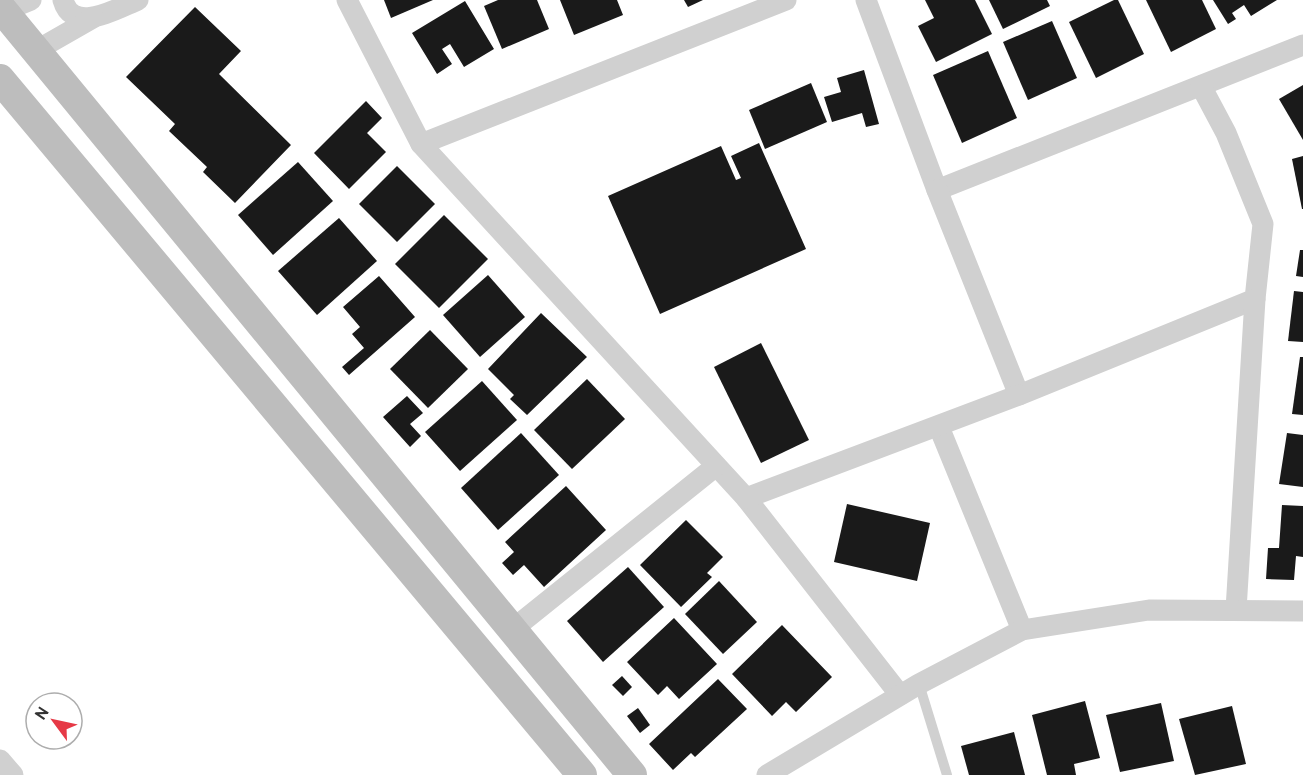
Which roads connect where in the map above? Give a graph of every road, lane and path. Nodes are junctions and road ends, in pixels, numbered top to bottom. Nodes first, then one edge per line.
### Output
1 (63, 0) edge
2 (138, 0) edge
3 (346, 0) edge
4 (786, 0) edge
5 (866, 0) edge
6 (9, 8) edge
7 (93, 18) junction
8 (1303, 45) edge
9 (37, 50) junction
10 (0, 71) edge
11 (0, 79) edge
12 (1202, 86) junction
13 (422, 144) junction
14 (937, 190) junction
15 (1255, 299) junction
16 (1019, 395) junction
17 (939, 427) junction
18 (716, 466) junction
19 (746, 498) junction
20 (1236, 610) junction
21 (1303, 611) edge
22 (513, 629) junction
23 (1022, 630) junction
24 (919, 684) junction
25 (900, 695) junction
26 (582, 775) edge
27 (632, 775) edge
28 (767, 775) edge
29 (947, 775) edge

1 - 7 street
2 - 7 street
3 - 13 street
4 - 13 street
5 - 14 street
6 - 9 street
7 - 9 street
8 - 12 street
9 - 10 street
9 - 22 street
11 - 26 street
12 - 14 street
12 - 15 street
13 - 18 street
14 - 16 street
15 - 16 street
15 - 20 street
16 - 17 street
17 - 19 street
17 - 23 street
18 - 19 street
18 - 22 street
19 - 25 street
20 - 21 street
20 - 23 street
22 - 27 street
23 - 24 street
24 - 25 street
24 - 29 lane
25 - 28 street

